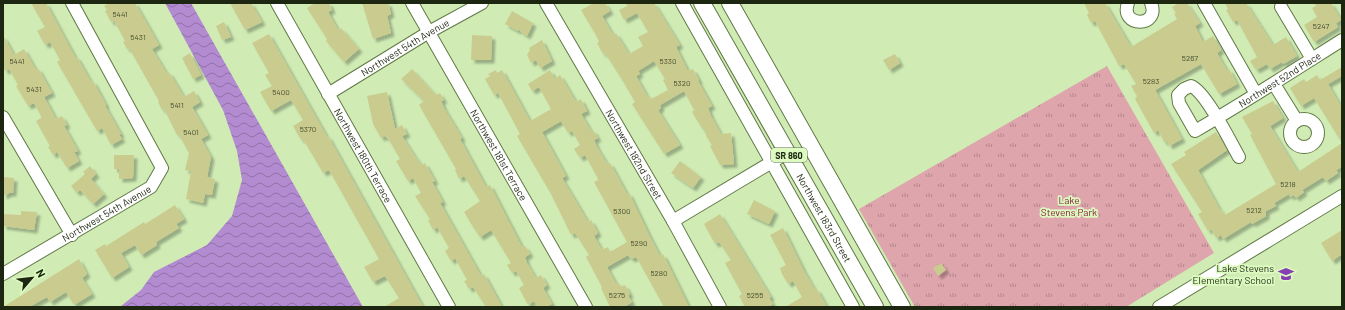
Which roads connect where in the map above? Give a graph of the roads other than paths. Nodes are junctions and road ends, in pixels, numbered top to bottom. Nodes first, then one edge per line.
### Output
1 (72, 3) edge
2 (277, 3) edge
3 (412, 3) edge
4 (482, 3) edge
5 (546, 3) edge
6 (682, 3) edge
7 (702, 3) edge
8 (730, 3) edge
9 (1128, 3) edge
10 (1204, 3) edge
11 (1153, 4) edge
12 (1281, 7) dead end
13 (429, 32) junction
14 (1342, 40) edge
15 (1312, 59) junction
16 (1274, 84) junction
17 (328, 94) junction
18 (1256, 94) junction
19 (3, 117) edge
20 (1216, 118) junction
21 (1297, 121) dead end
22 (8, 138) edge
23 (788, 153) junction
24 (1239, 157) dead end
25 (773, 162) junction
26 (1342, 196) edge
27 (673, 221) junction
28 (72, 235) junction
29 (3, 274) edge
30 (449, 307) edge
31 (586, 307) edge
32 (720, 307) edge
33 (853, 307) edge
34 (875, 307) edge
35 (902, 307) edge
36 (1159, 307) edge

1 - 28 street, Northwest 54th Avenue
2 - 17 street, Northwest 180th Terrace
3 - 13 street, Northwest 181st Terrace
4 - 13 street, Northwest 54th Avenue
5 - 27 street, Northwest 182nd Street
6 - 25 street
7 - 23 main road, Northwest 183rd Street / SR 860
8 - 35 main road, SR 860
9 - 11 street
10 - 18 street
12 - 15 street
13 - 17 street, Northwest 54th Avenue
13 - 31 street, Northwest 181st Terrace
14 - 15 street, Northwest 52nd Place
15 - 16 street, Northwest 52nd Place
16 - 18 street, Northwest 52nd Place
16 - 21 street
17 - 30 street, Northwest 180th Terrace
18 - 20 street, Northwest 52nd Place
19 - 22 street
20 - 20 street, Northwest 52nd Place
20 - 24 street
22 - 28 street
23 - 25 street
23 - 34 main road, Northwest 183rd Street / SR 860
25 - 27 street
25 - 33 street
26 - 36 street
27 - 32 street, Northwest 182nd Street
28 - 29 street, Northwest 54th Avenue

